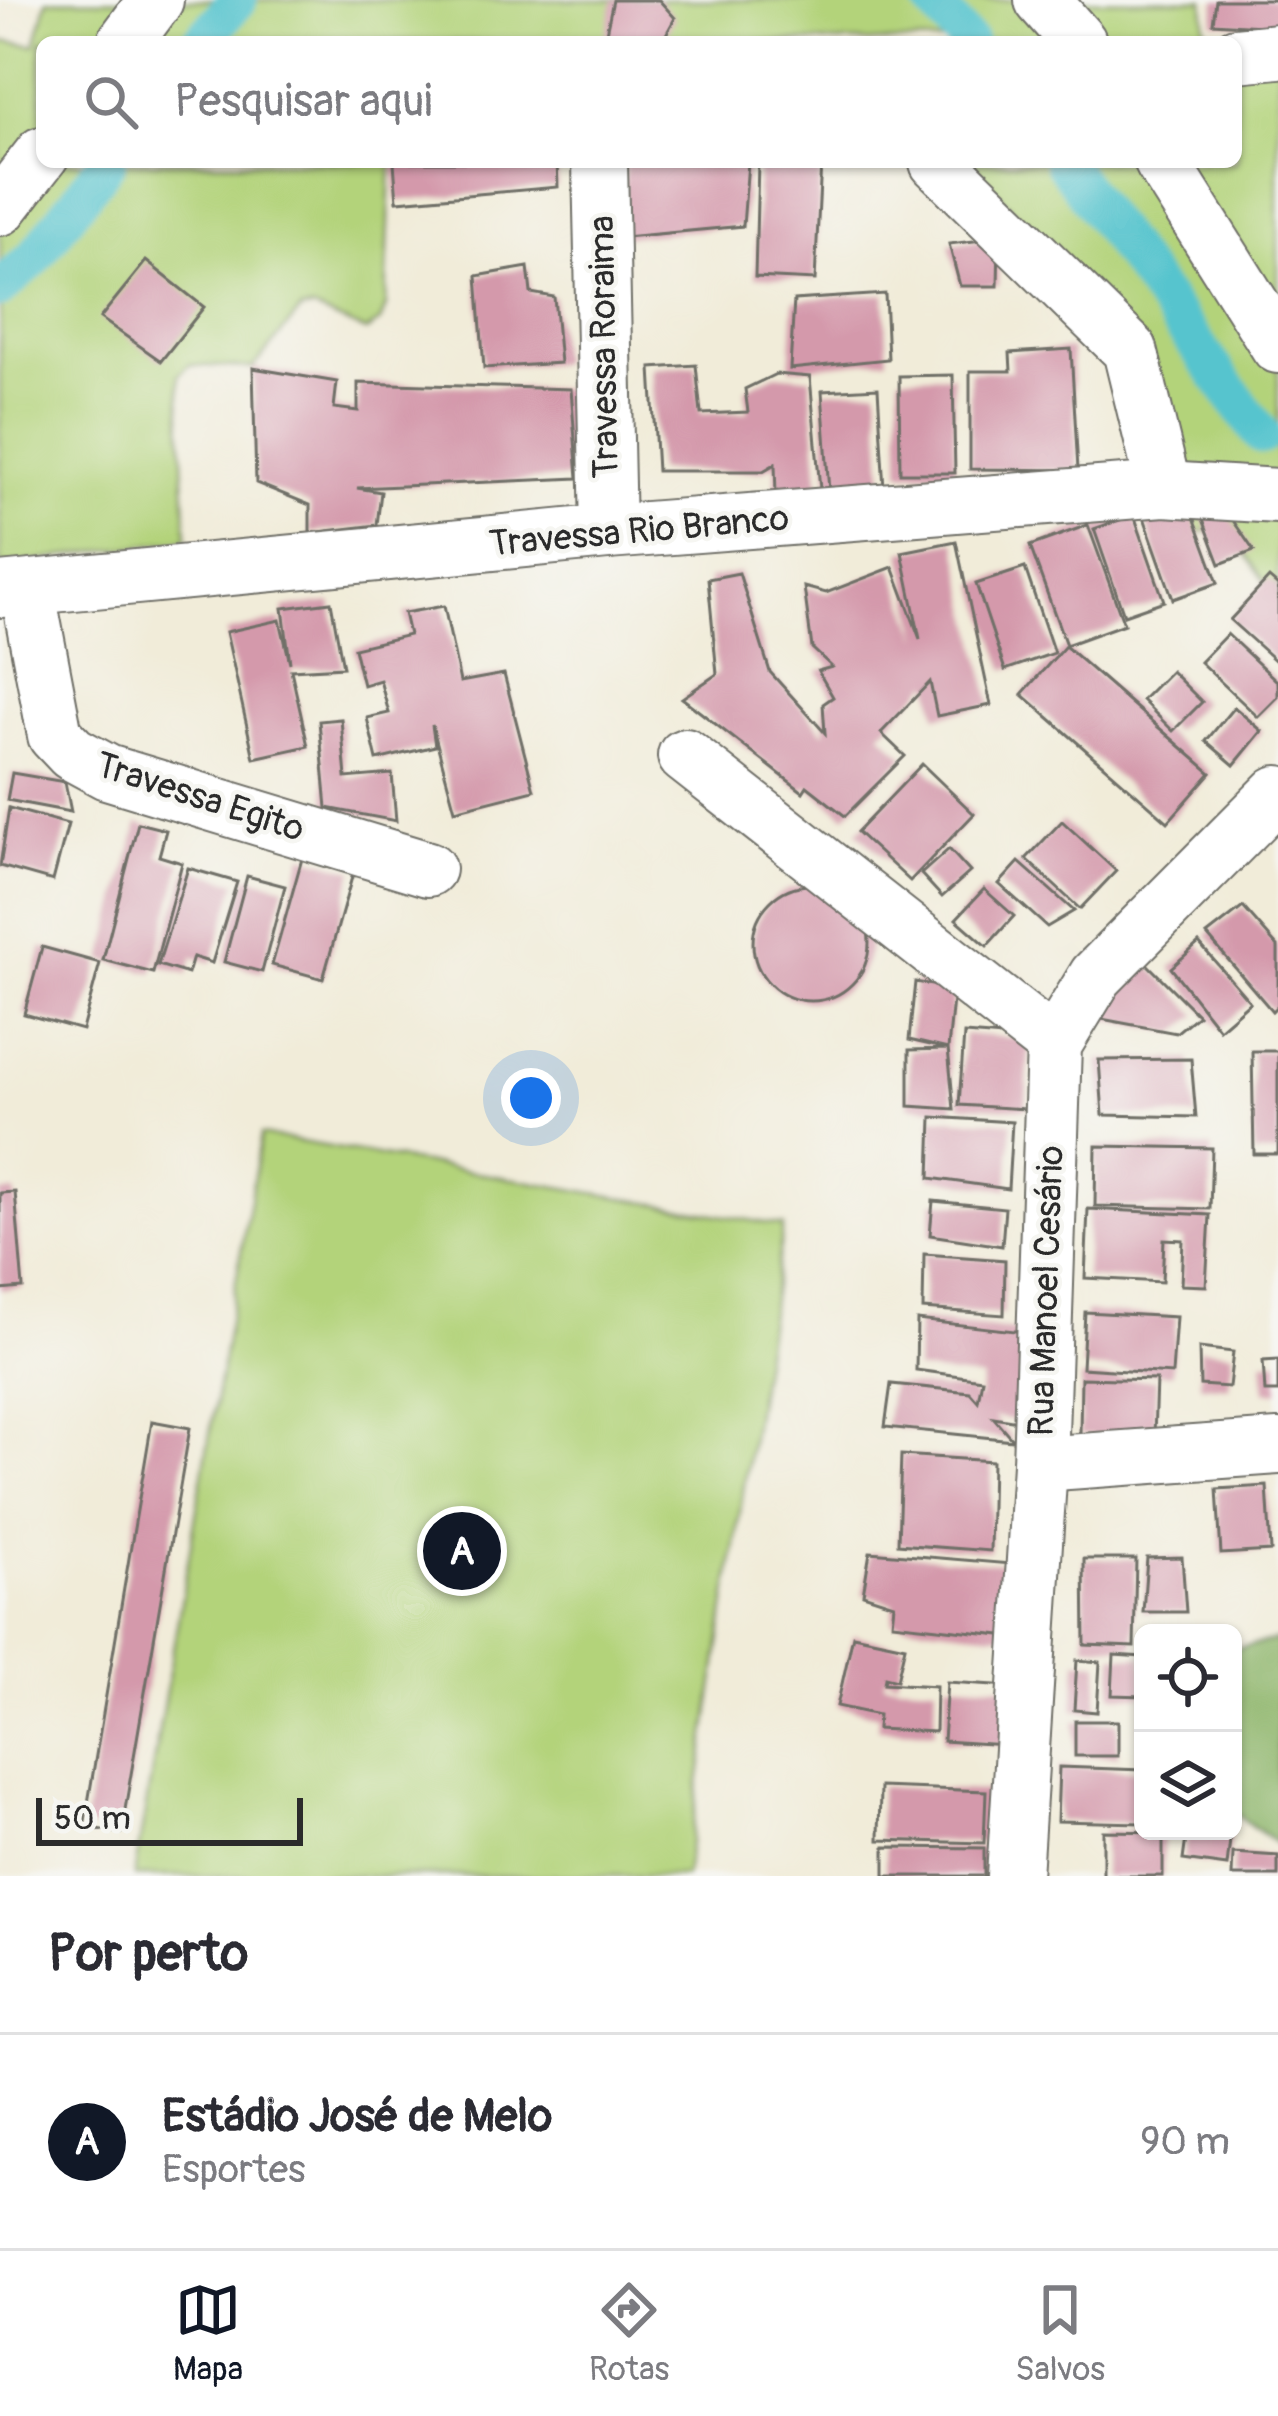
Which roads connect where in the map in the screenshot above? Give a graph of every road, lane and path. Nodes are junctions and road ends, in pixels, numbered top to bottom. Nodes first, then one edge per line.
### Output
1 (156, 0) edge
2 (1042, 0) edge
3 (129, 36) edge
4 (1074, 36) edge
5 (1278, 50) edge
6 (1242, 54) edge
7 (36, 162) edge
8 (600, 168) edge
9 (943, 168) edge
10 (1166, 168) edge
11 (0, 208) edge
12 (1278, 346) edge
13 (1164, 490) junction
14 (1278, 496) edge
15 (608, 532) junction
16 (14, 589) edge
17 (685, 756) dead end
18 (1278, 793) edge
19 (428, 869) dead end
20 (1054, 1045) junction
21 (1278, 1447) edge
22 (1040, 1464) junction
23 (1014, 1876) edge

1 - 3 street
2 - 4 street
5 - 6 street
7 - 11 street
8 - 15 street, Travessa Roraima
9 - 13 street
10 - 12 street
13 - 14 street, Travessa Rio Branco
13 - 15 street, Travessa Rio Branco
15 - 16 street, Travessa Rio Branco
16 - 19 street, Travessa Egito
17 - 20 street
18 - 20 street, Rua Manoel Cesário
20 - 22 street, Rua Manoel Cesário
21 - 22 street
22 - 23 street, Rua Manoel Cesário

